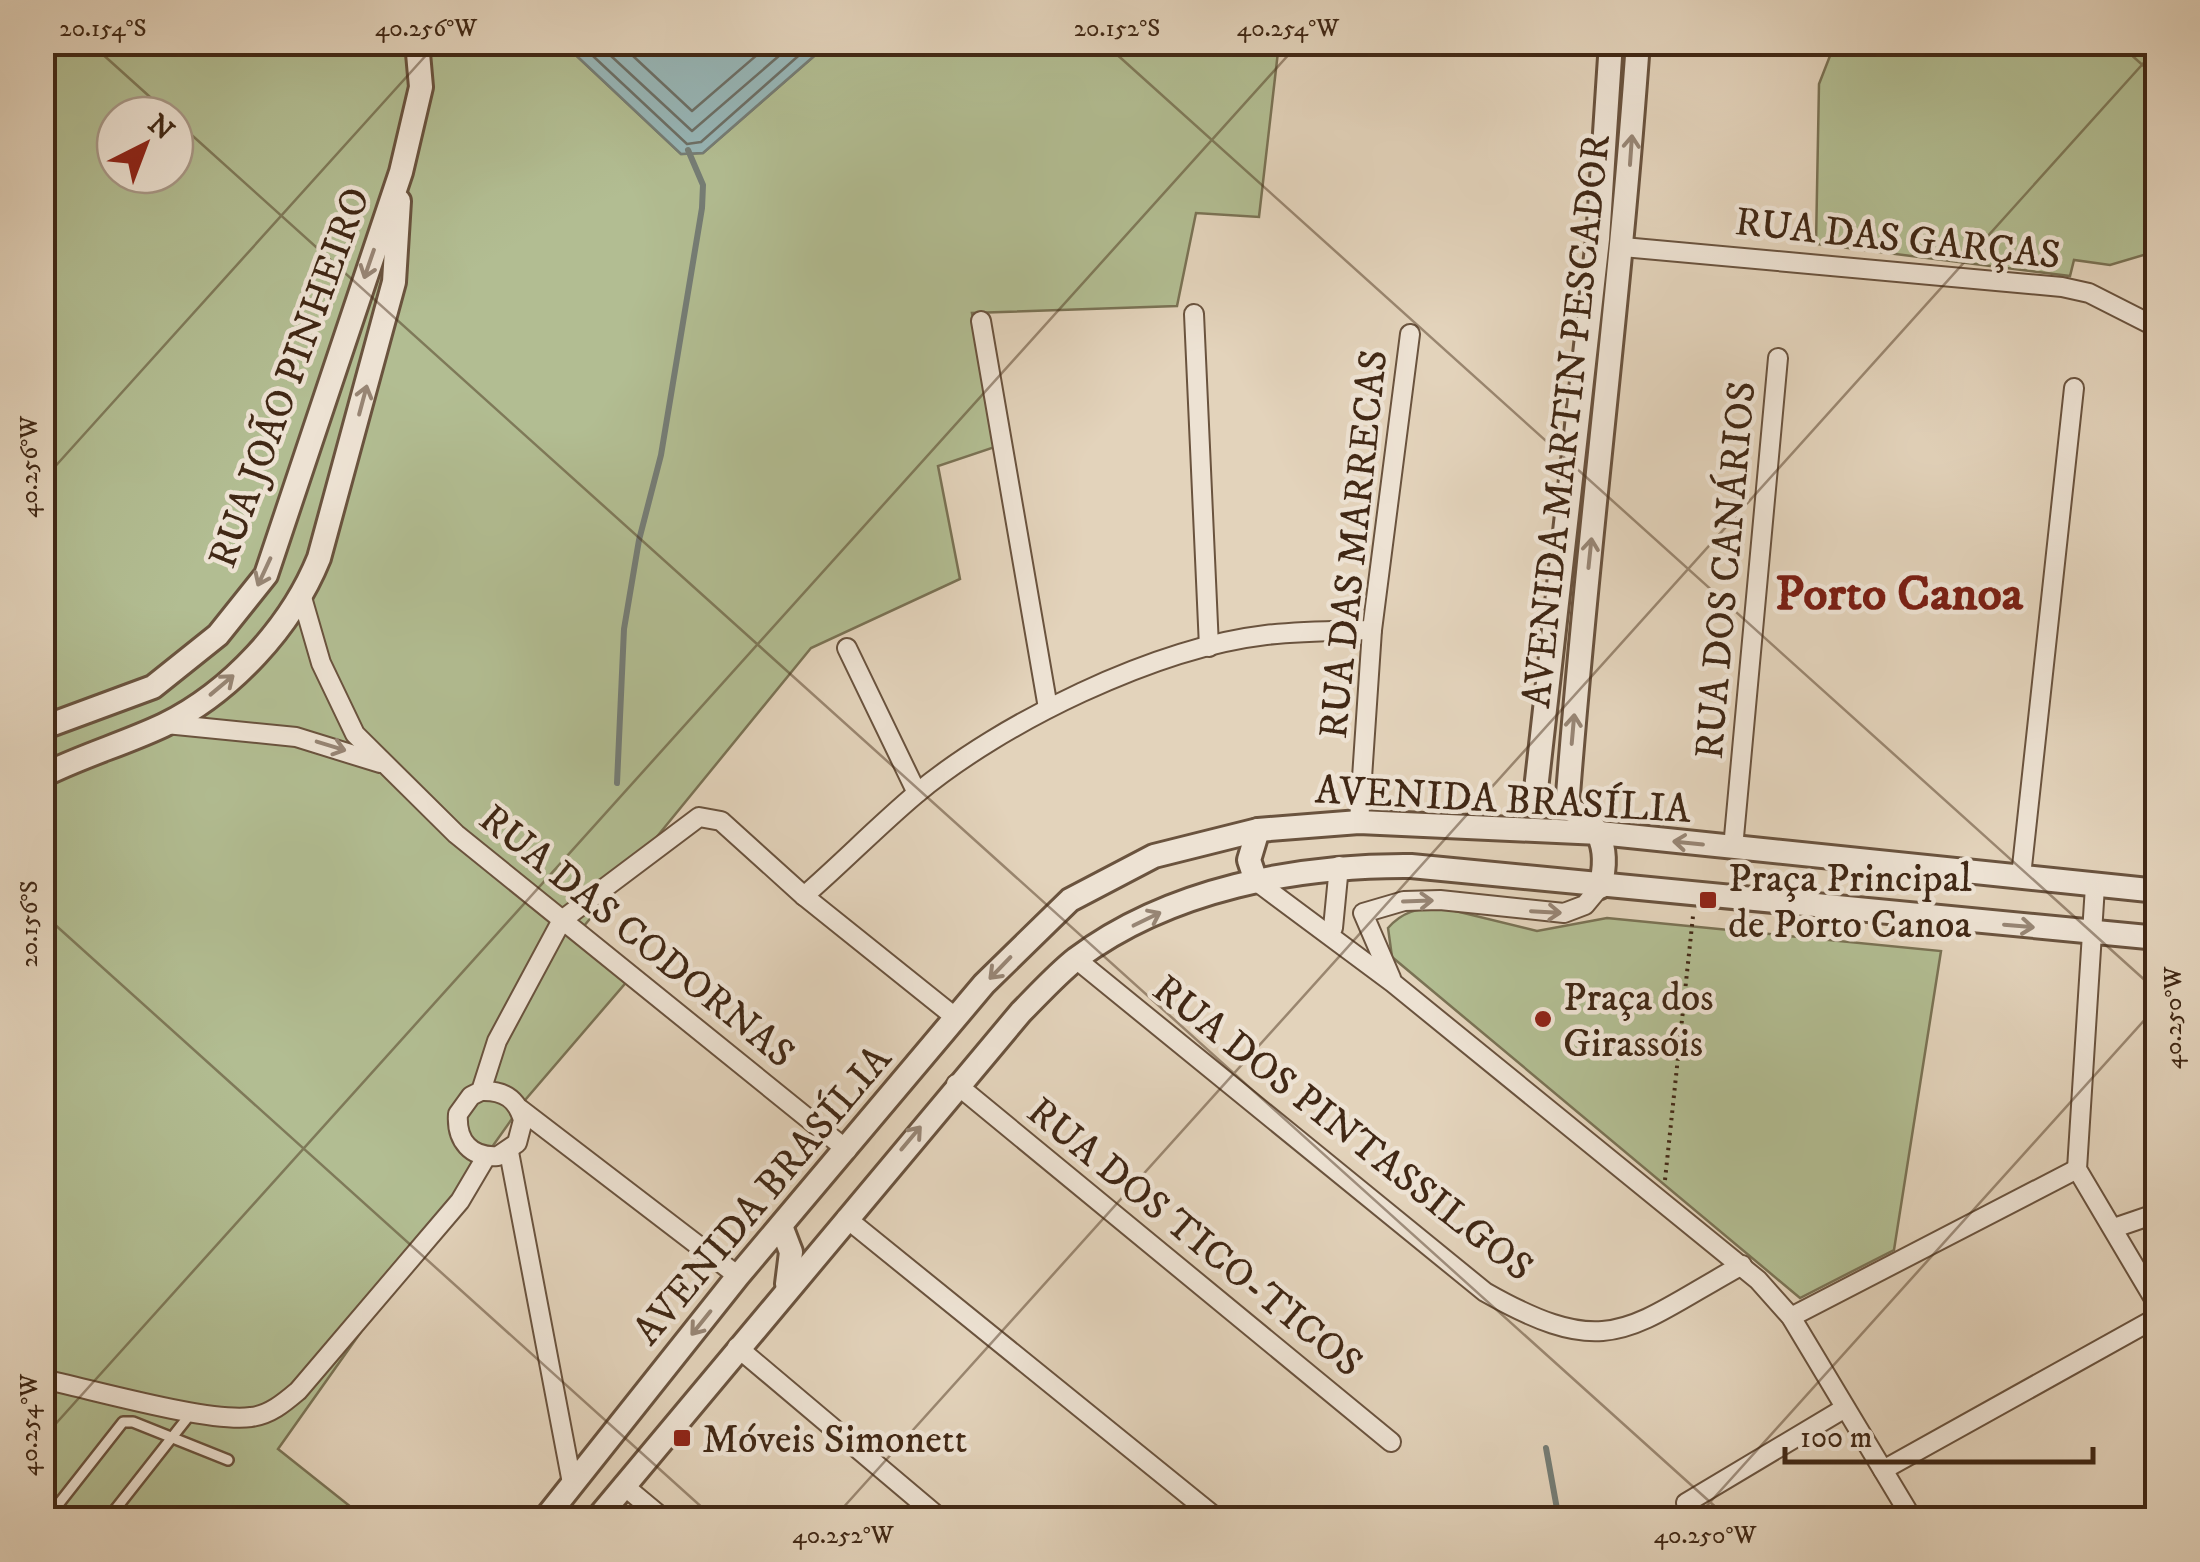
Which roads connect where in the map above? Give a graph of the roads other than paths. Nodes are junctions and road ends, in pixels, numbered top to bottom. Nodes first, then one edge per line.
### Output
1 (417, 42) edge
2 (1611, 42) edge
3 (1638, 42) edge
4 (401, 172) junction
5 (1624, 247) junction
6 (1194, 314) dead end
7 (981, 321) dead end
8 (2158, 328) edge
9 (1410, 334) dead end
10 (1778, 358) dead end
11 (2074, 388) dead end
12 (301, 594) junction
13 (1372, 630) junction
14 (847, 648) dead end
15 (1209, 648) junction
16 (1048, 708) junction
17 (166, 724) junction
18 (42, 728) edge
19 (390, 767) junction
20 (1540, 768) junction
21 (1570, 770) junction
22 (42, 776) edge
23 (916, 793) junction
24 (1534, 807) junction
25 (1567, 808) junction
26 (1359, 822) junction
27 (1504, 829) junction
28 (1258, 830) junction
29 (1600, 834) junction
30 (1733, 848) junction
31 (1339, 866) junction
32 (2021, 876) junction
33 (1256, 882) junction
34 (2094, 886) junction
35 (1600, 888) junction
36 (2158, 892) edge
37 (804, 896) junction
38 (1364, 913) junction
39 (562, 920) junction
40 (1329, 930) junction
41 (2091, 933) junction
42 (2158, 938) edge
43 (1076, 959) junction
44 (1393, 983) junction
45 (956, 1017) junction
46 (956, 1084) junction
47 (481, 1091) junction
48 (520, 1109) junction
49 (847, 1150) junction
50 (508, 1152) junction
51 (486, 1157) junction
52 (2077, 1169) junction
53 (883, 1172) junction
54 (2158, 1214) edge
55 (846, 1218) junction
56 (780, 1226) junction
57 (2114, 1228) junction
58 (1742, 1266) junction
59 (738, 1276) junction
60 (786, 1287) junction
61 (1791, 1318) junction
62 (737, 1348) junction
63 (42, 1379) edge
64 (1845, 1408) junction
65 (193, 1410) junction
66 (172, 1438) junction
67 (1391, 1442) dead end
68 (228, 1460) dead end
69 (1883, 1470) junction
70 (572, 1484) junction
71 (623, 1485) junction
72 (1686, 1503) dead end
73 (2158, 1515) edge
74 (46, 1520) edge
75 (107, 1520) edge
76 (544, 1520) edge
77 (596, 1520) edge
78 (664, 1520) edge
79 (942, 1520) edge
80 (1218, 1520) edge
81 (1913, 1520) edge
82 (2149, 1520) edge

1 - 4 street, RUA JOÃO PINHEIRO
2 - 20 street, AVENIDA MARTIN PESCADOR
5 -> 3 street, AVENIDA MARTIN PESCADOR
12 -> 4 street, RUA JOÃO PINHEIRO
4 -> 18 street, RUA JOÃO PINHEIRO
5 - 8 street, RUA DAS GARÇAS
21 -> 5 street, AVENIDA MARTIN PESCADOR
6 - 15 street
7 - 16 street
9 - 13 street, RUA DAS MARRECAS
10 - 30 street, RUA DOS CANÁRIOS
11 - 32 street
17 -> 12 street, RUA JOÃO PINHEIRO
12 - 19 street, RUA DAS CODORNAS
13 - 15 street
13 - 26 street, RUA DAS MARRECAS
14 - 23 street
15 - 16 street
16 - 23 street
17 -> 19 street, RUA DAS CODORNAS
17 - 22 street, RUA JOÃO PINHEIRO
19 - 39 street, RUA DAS CODORNAS
20 - 21 lane
20 - 24 street, AVENIDA MARTIN PESCADOR
21 - 25 street, AVENIDA MARTIN PESCADOR
23 - 37 street
24 - 25 street
24 - 27 street
25 - 29 street
26 - 27 street, AVENIDA BRASÍLIA
26 - 28 street, AVENIDA BRASÍLIA
27 - 29 street, AVENIDA BRASÍLIA
28 - 33 street
28 -> 45 street, AVENIDA BRASÍLIA
30 -> 29 street, AVENIDA BRASÍLIA
29 - 35 street
30 - 32 street, AVENIDA BRASÍLIA
31 - 33 street, AVENIDA BRASÍLIA
31 - 35 street, AVENIDA BRASÍLIA
31 - 40 street
32 - 34 street, AVENIDA BRASÍLIA
33 - 40 street
43 -> 33 street, AVENIDA BRASÍLIA
34 - 36 street, AVENIDA BRASÍLIA
34 - 41 street
38 -> 35 street
35 -> 41 street, AVENIDA BRASÍLIA
37 - 39 street
37 - 45 street
38 - 40 street
38 - 44 street
39 - 47 street
39 - 49 street, RUA DAS CODORNAS
40 - 44 street
41 - 42 street, AVENIDA BRASÍLIA
41 - 52 street
43 - 46 street, AVENIDA BRASÍLIA
43 - 58 street, RUA DOS PINTASSILGOS
44 - 58 street
45 - 49 street, AVENIDA BRASÍLIA
53 -> 46 street, AVENIDA BRASÍLIA
46 - 67 street, RUA DOS TICO-TICOS
47 - 48 street
47 - 51 street
48 - 50 street
48 - 59 street
49 - 53 street
49 - 56 street, AVENIDA BRASÍLIA
50 - 51 street
50 - 70 street
51 - 65 street
52 - 57 street
52 - 61 street
53 - 55 street, AVENIDA BRASÍLIA
54 - 57 street
55 - 60 street, AVENIDA BRASÍLIA
55 - 80 street
56 - 59 street, AVENIDA BRASÍLIA
56 - 60 street
57 - 69 street
58 - 61 street
59 -> 70 street, AVENIDA BRASÍLIA
60 - 62 street, AVENIDA BRASÍLIA
61 - 64 street
62 - 71 street, AVENIDA BRASÍLIA
62 - 79 street
63 - 65 street
64 - 69 street
64 - 72 street
65 - 66 lane
66 - 68 lane
66 - 74 lane
66 - 75 lane
69 - 81 street
70 - 76 street, AVENIDA BRASÍLIA
71 - 77 street, AVENIDA BRASÍLIA
71 - 78 street
73 - 82 street

